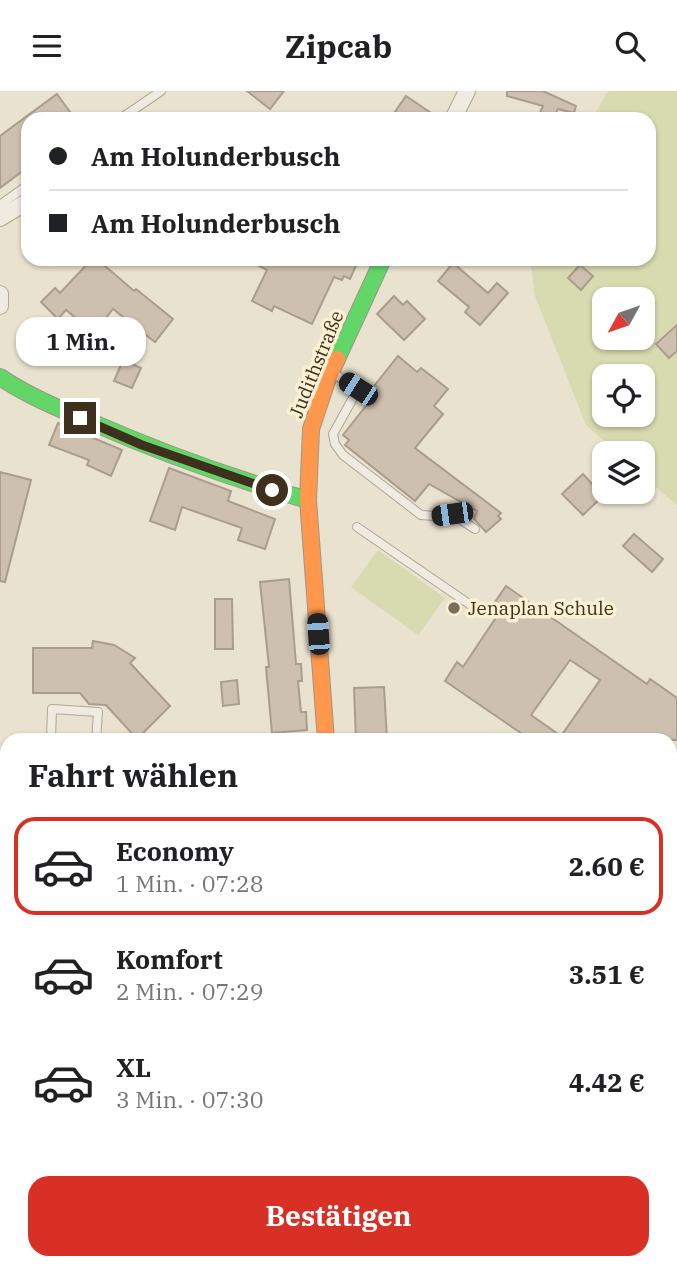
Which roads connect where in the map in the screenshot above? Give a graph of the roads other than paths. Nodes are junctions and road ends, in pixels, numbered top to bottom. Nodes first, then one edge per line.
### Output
1 (161, 91) edge
2 (467, 91) edge
3 (130, 112) edge
4 (456, 112) edge
5 (21, 190) edge
6 (0, 205) edge
7 (21, 205) edge
8 (0, 218) edge
9 (380, 266) edge
10 (0, 294) edge
11 (0, 306) edge
12 (331, 372) junction
13 (0, 377) edge
14 (308, 501) junction
15 (357, 527) dead end
16 (475, 530) dead end
17 (472, 606) dead end
18 (51, 733) edge
19 (96, 733) edge
20 (325, 733) edge

1 - 3 lane
2 - 4 street
5 - 6 lane
7 - 8 street
9 - 12 street, Judithstraße
10 - 11 street
12 - 14 street, Judithstraße
12 - 16 lane
13 - 14 street
14 - 20 street, Judithstraße
15 - 17 lane
18 - 19 lane

